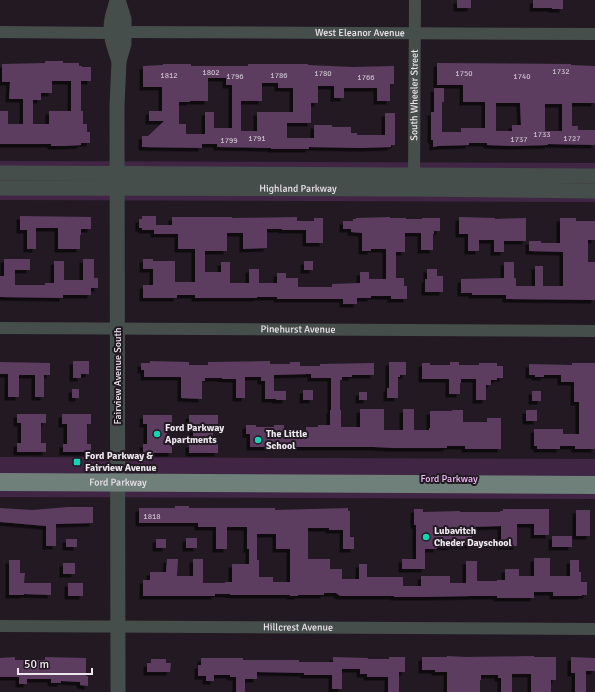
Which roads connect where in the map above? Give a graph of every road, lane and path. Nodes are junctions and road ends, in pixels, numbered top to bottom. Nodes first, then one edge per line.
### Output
1 (118, 0) edge
2 (415, 0) edge
3 (0, 32) edge
4 (118, 32) junction
5 (415, 33) junction
6 (595, 34) edge
7 (0, 173) edge
8 (595, 176) edge
9 (118, 181) junction
10 (414, 182) junction
11 (0, 188) edge
12 (595, 191) edge
13 (0, 328) edge
14 (118, 329) junction
15 (595, 331) edge
16 (0, 472) edge
17 (595, 474) edge
18 (118, 477) junction
19 (0, 482) edge
20 (595, 485) edge
21 (0, 626) edge
22 (117, 626) junction
23 (595, 629) edge
24 (118, 692) edge

1 - 4 street, Fairview Avenue South
2 - 5 street, South Wheeler Street
3 - 4 street, West Eleanor Avenue
4 - 5 street, West Eleanor Avenue
4 - 9 street, Fairview Avenue South
5 - 6 street, West Eleanor Avenue
5 - 10 street, South Wheeler Street
7 - 9 street, Highland Parkway
8 - 10 street, Highland Parkway
9 - 10 street, Highland Parkway
9 - 11 street, Highland Parkway
9 - 14 street, Fairview Avenue South
10 - 12 street, Highland Parkway
13 - 14 street, Pinehurst Avenue
14 - 15 street, Pinehurst Avenue
14 - 18 street, Fairview Avenue South
16 - 18 main road, Ford Parkway
17 - 18 main road, Ford Parkway
18 - 19 main road, Ford Parkway
18 - 20 main road, Ford Parkway
18 - 22 street, Fairview Avenue South
21 - 22 street, Hillcrest Avenue
22 - 23 street, Hillcrest Avenue
22 - 24 street, Fairview Avenue South

